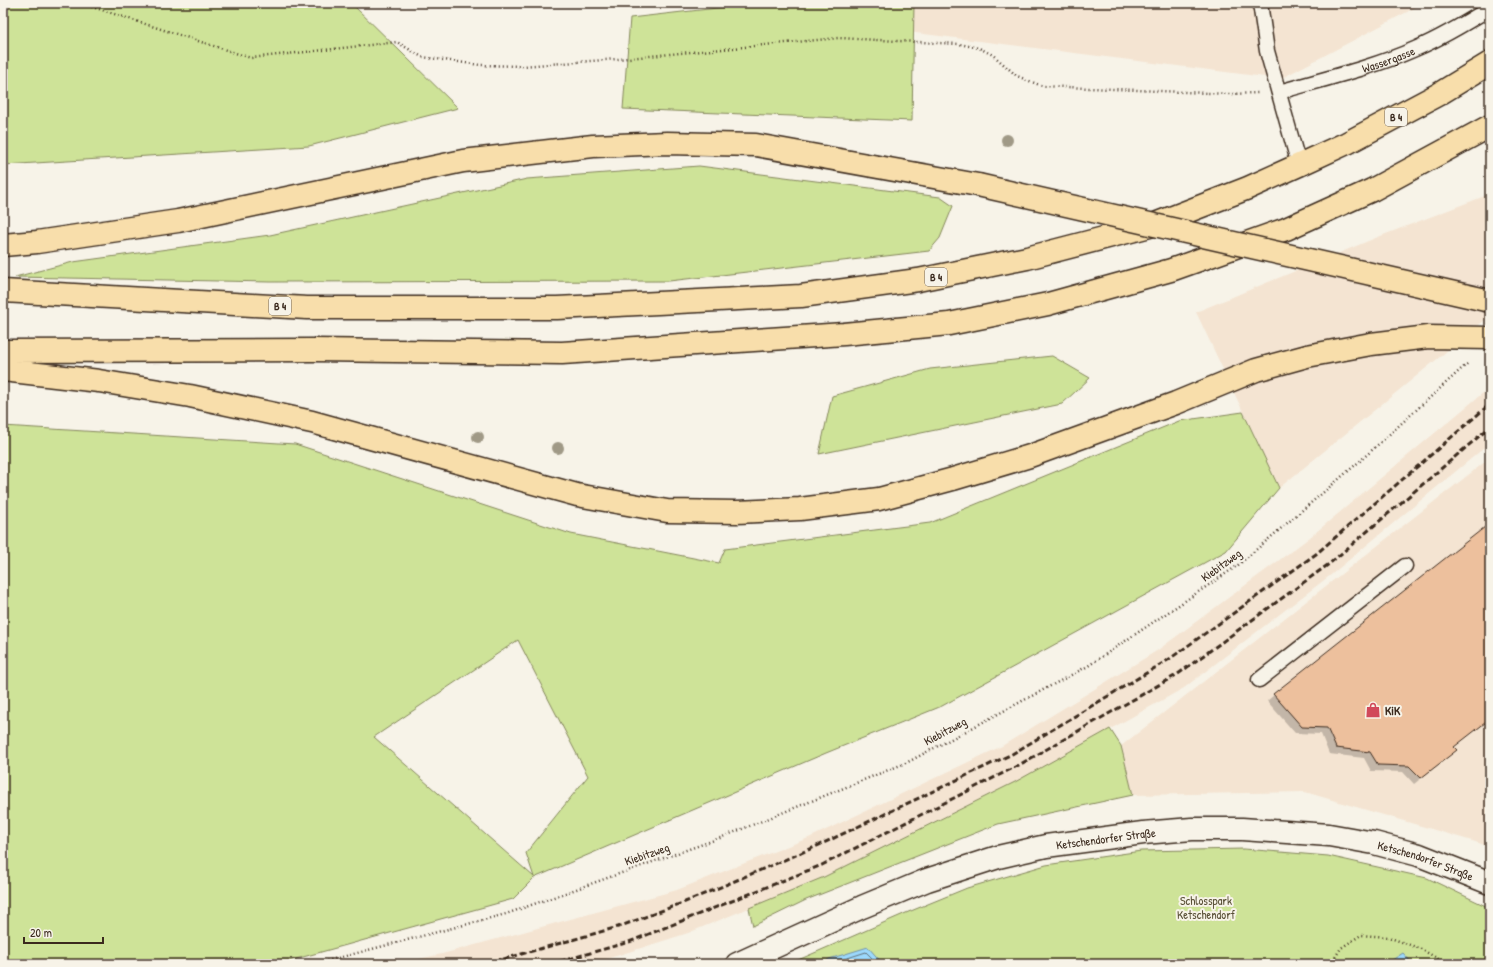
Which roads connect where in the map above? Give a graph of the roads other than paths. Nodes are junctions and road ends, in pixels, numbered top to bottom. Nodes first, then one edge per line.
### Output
1 (1260, 3) edge
2 (1490, 8) edge
3 (1490, 63) edge
4 (1279, 92) junction
5 (1490, 126) edge
6 (1299, 165) junction
7 (3, 245) edge
8 (3, 291) edge
9 (1490, 301) edge
10 (1490, 338) edge
11 (3, 351) edge
12 (3, 370) edge
13 (1405, 566) dead end
14 (1258, 680) dead end
15 (1490, 883) edge
16 (737, 964) edge

1 - 4 lane
2 - 4 lane, Wassergasse
3 - 6 highway, B 4
4 - 6 lane
5 - 11 highway
6 - 8 highway, B 4
7 - 9 highway, bridge
10 - 12 highway
13 - 14 lane
15 - 16 street, Ketschendorfer Straße

